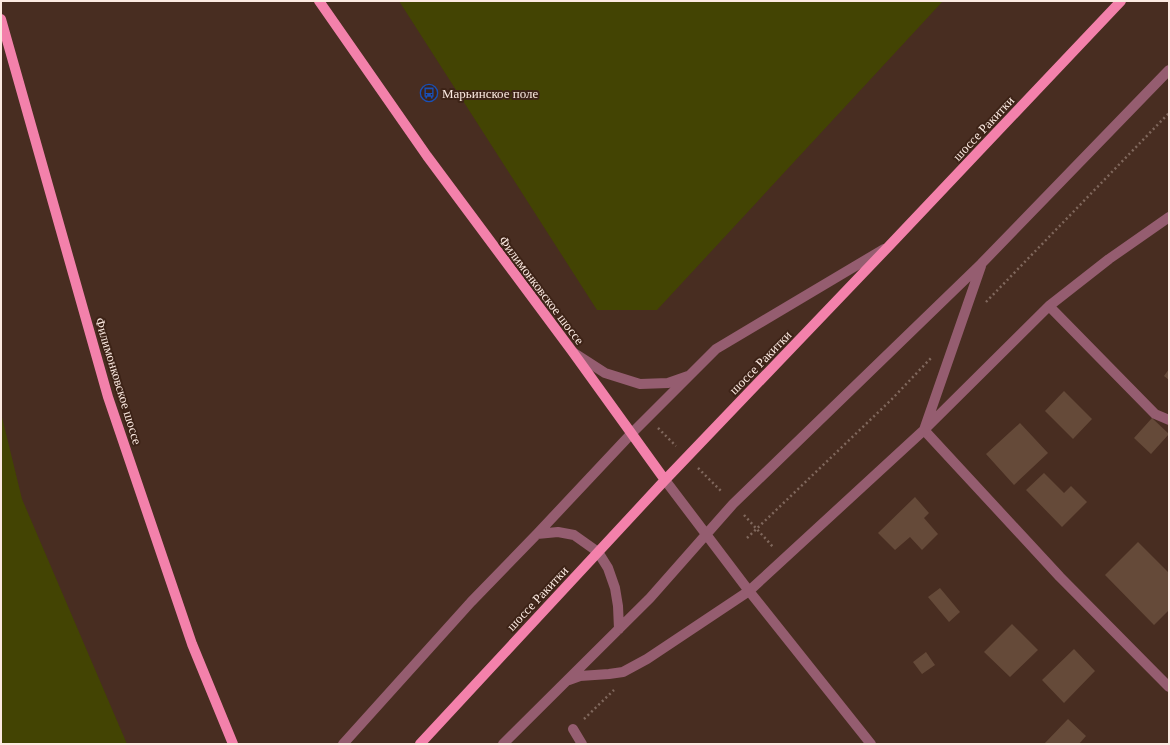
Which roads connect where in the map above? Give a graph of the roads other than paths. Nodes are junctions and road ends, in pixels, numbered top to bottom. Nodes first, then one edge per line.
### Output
1 (319, 1) edge
2 (1121, 1) edge
3 (1, 19) edge
4 (1169, 70) edge
5 (1169, 217) edge
6 (889, 246) junction
7 (981, 264) junction
8 (1049, 306) junction
9 (572, 352) junction
10 (690, 376) junction
11 (1169, 420) edge
12 (924, 430) junction
13 (631, 434) junction
14 (665, 480) junction
15 (537, 534) junction
16 (706, 534) junction
17 (598, 552) junction
18 (749, 590) junction
19 (619, 628) junction
20 (566, 681) junction
21 (1169, 687) edge
22 (574, 729) road end
23 (233, 744) edge
24 (342, 744) edge
25 (420, 744) edge
26 (503, 744) edge
27 (582, 744) edge
28 (871, 744) edge

1 - 9 main road, Филимонковское шоссе
2 - 6 main road, шоссе Ракитки
3 - 23 main road, Филимонковское шоссе
4 - 7 street
5 - 8 street
6 - 10 street
6 - 14 main road, шоссе Ракитки
7 - 12 street
7 - 16 street
8 - 11 street
8 - 12 street
9 - 10 street
9 - 13 main road, Филимонковское шоссе
10 - 13 street
12 - 18 street
12 - 21 street
13 - 14 main road, Филимонковское шоссе
13 - 15 street
14 - 16 street, Филимонковское шоссе
14 - 17 main road, шоссе Ракитки
15 - 17 street
15 - 24 street
16 - 18 street, Филимонковское шоссе
16 - 19 street
17 - 19 street
17 - 25 main road, шоссе Ракитки
18 - 20 street
18 - 28 street, Филимонковское шоссе
19 - 20 street
20 - 26 street
22 - 27 street

